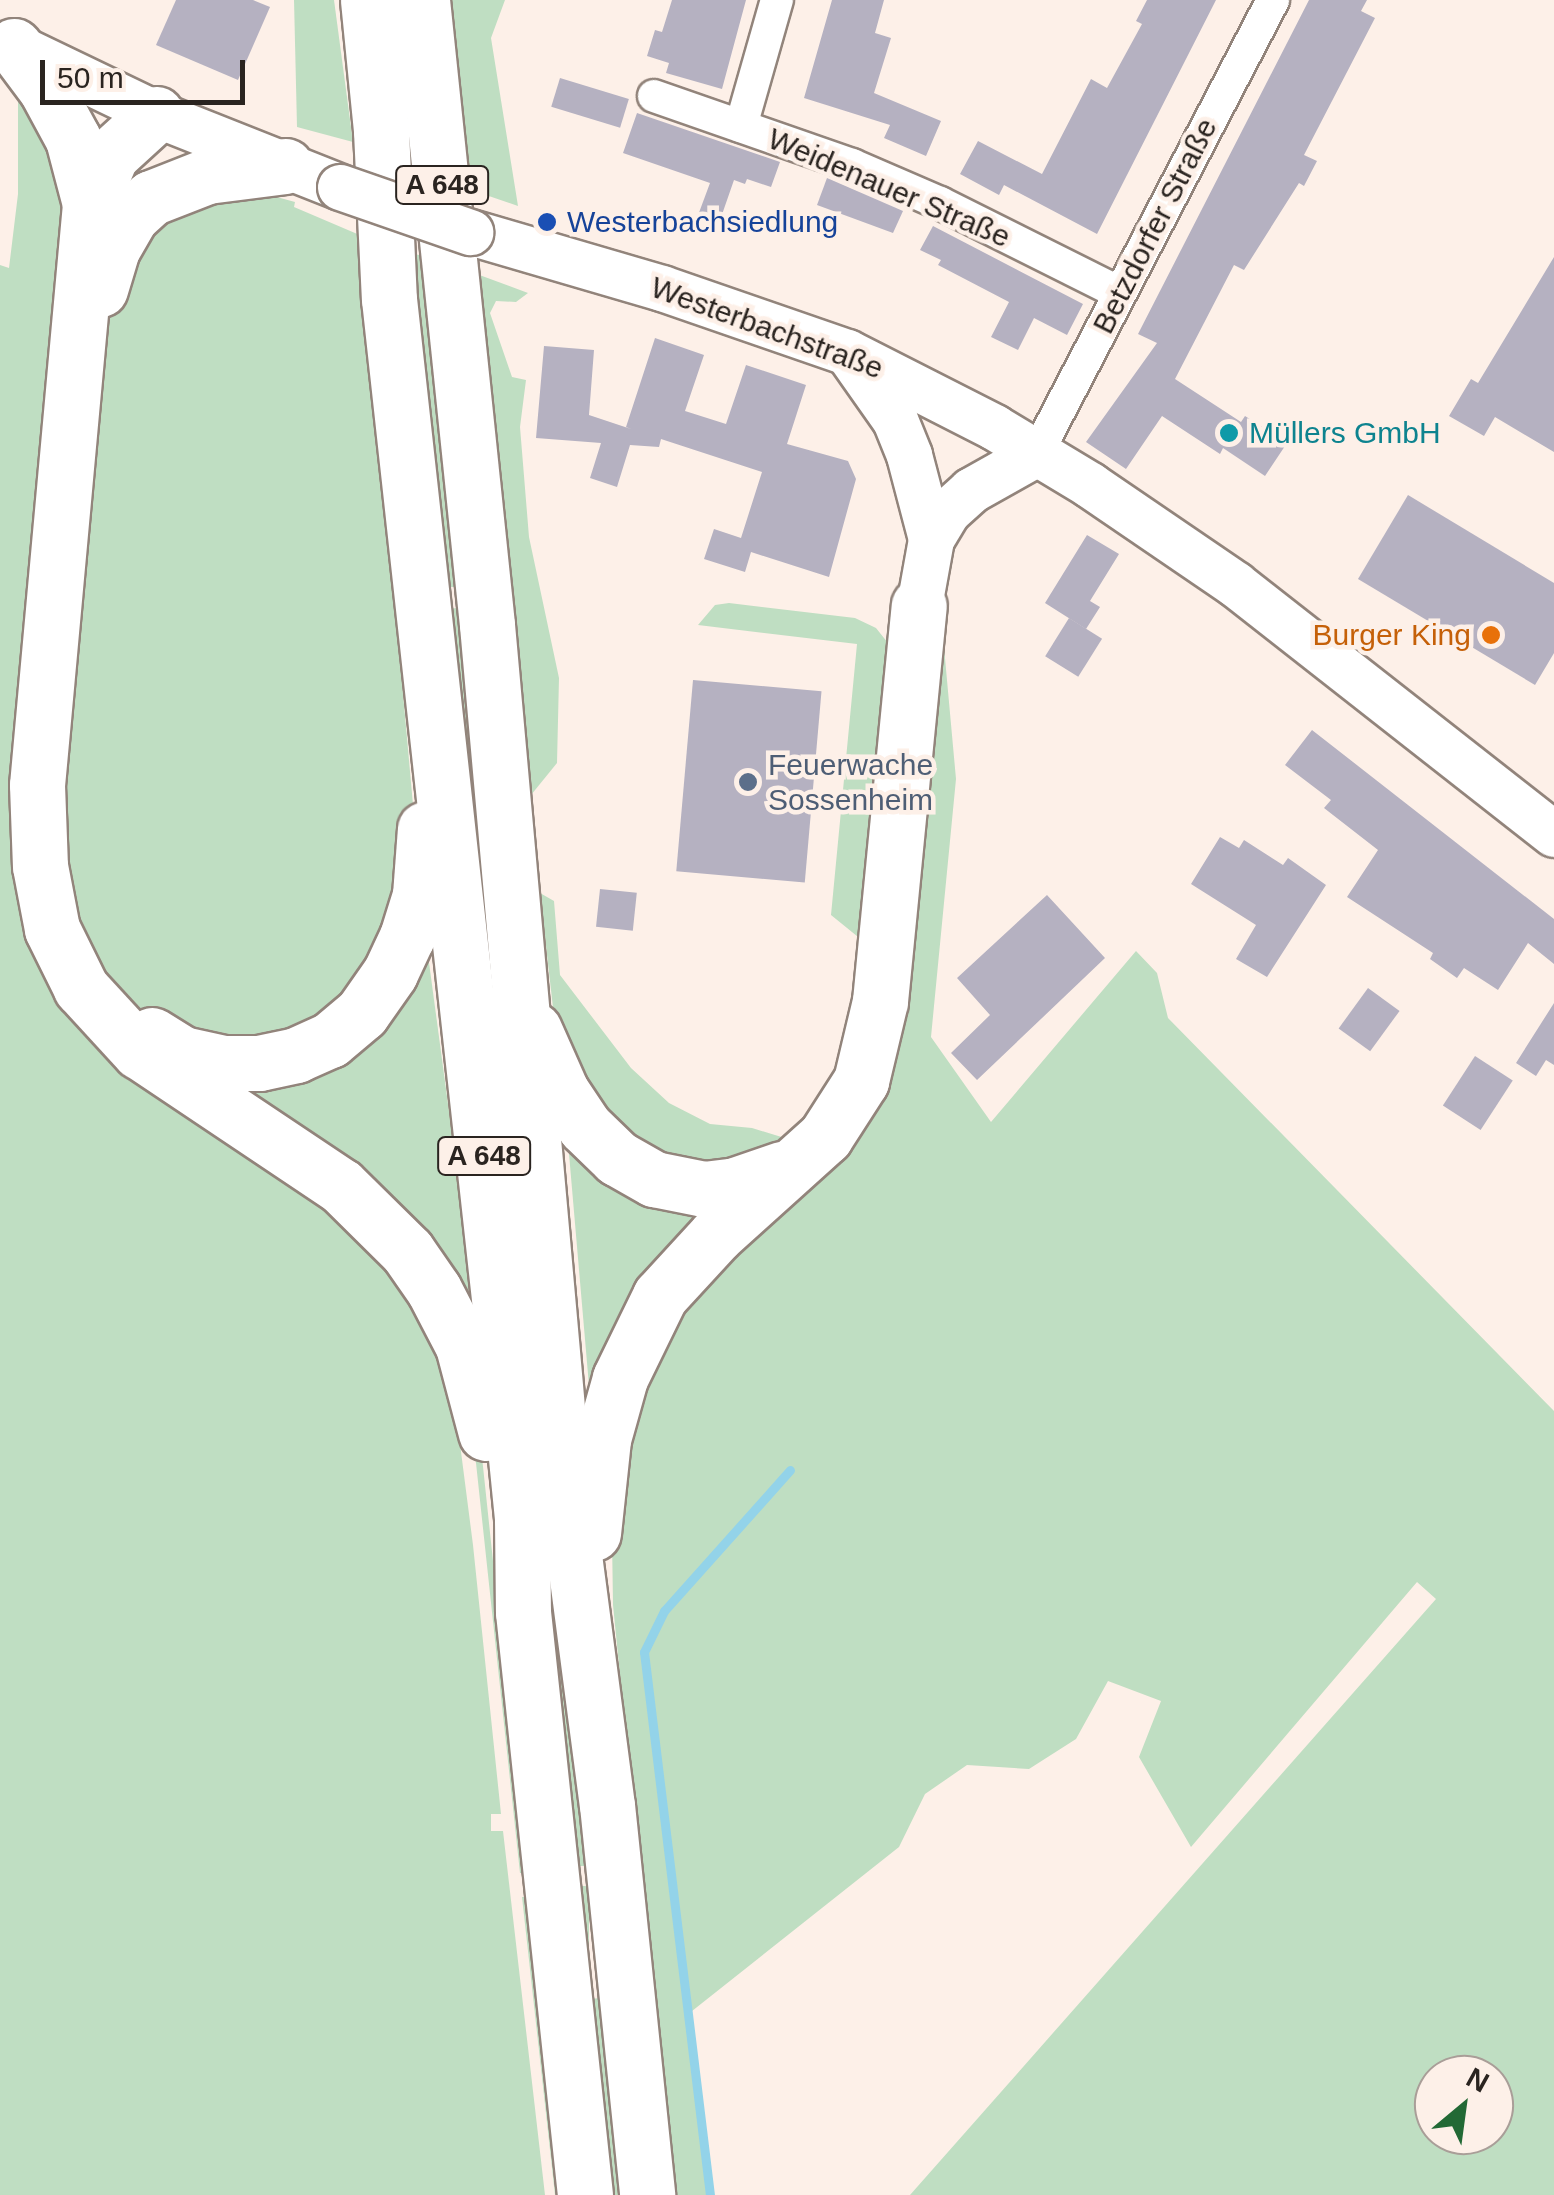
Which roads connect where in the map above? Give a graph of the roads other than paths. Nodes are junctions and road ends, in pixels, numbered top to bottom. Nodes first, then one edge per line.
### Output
1 (368, 0) edge
2 (422, 0) edge
3 (777, 0) edge
4 (1273, 0) edge
5 (7, 42) edge
6 (654, 96) dead end
7 (156, 114) junction
8 (741, 126) junction
9 (284, 166) junction
10 (111, 210) junction
11 (1120, 293) junction
12 (847, 352) junction
13 (1036, 452) junction
14 (931, 539) junction
15 (919, 606) joint
16 (436, 702) junction
17 (1554, 834) edge
18 (517, 990) junction
19 (790, 1166) junction
20 (523, 1612) junction
21 (584, 1625) junction
22 (586, 2195) edge
23 (646, 2195) edge

1 - 16 highway, A 648
2 - 18 highway, A 648
3 - 8 street
4 - 11 street, Betzdorfer Straße
5 - 7 main road, Westerbachstraße
5 - 10 highway
6 - 8 street, Weidenauer Straße
7 - 9 main road, Westerbachstraße
7 - 10 highway
8 - 11 street, Weidenauer Straße
9 - 10 highway
9 - 12 main road, Westerbachstraße, bridge
10 - 16 highway
10 - 20 highway
11 - 13 street, Betzdorfer Straße
12 - 13 main road, Westerbachstraße
12 - 14 main road
13 - 14 main road
13 - 17 main road, Westerbachstraße
14 - 15 main road
15 - 19 highway
16 - 20 highway, A 648
18 - 19 highway
18 - 21 highway, A 648
19 - 21 highway
20 - 22 highway, A 648
21 - 23 highway, A 648

